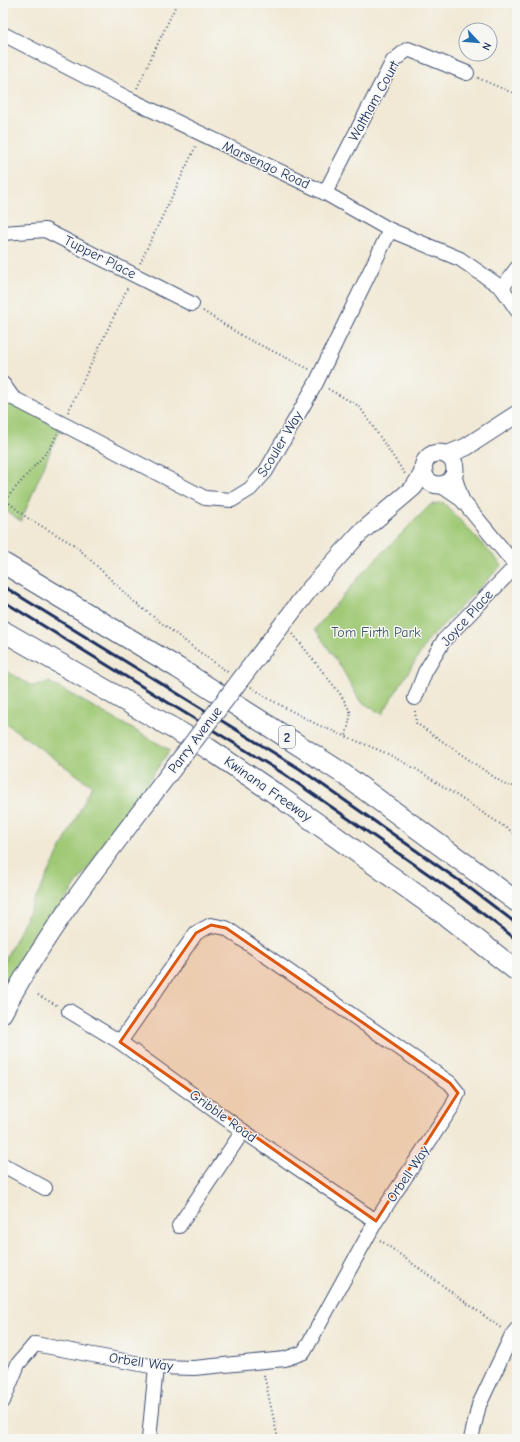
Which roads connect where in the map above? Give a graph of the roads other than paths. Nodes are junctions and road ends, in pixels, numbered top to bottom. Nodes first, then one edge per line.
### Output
1 (3, 34) edge
2 (468, 73) road end
3 (325, 193) junction
4 (390, 230) junction
5 (3, 233) edge
6 (517, 268) edge
7 (502, 288) junction
8 (192, 304) road end
9 (517, 310) edge
10 (3, 384) edge
11 (516, 416) edge
12 (452, 466) junction
13 (433, 480) junction
14 (462, 500) junction
15 (3, 563) edge
16 (517, 566) edge
17 (3, 631) edge
18 (415, 698) road end
19 (517, 902) edge
20 (517, 971) edge
21 (69, 1011) road end
22 (3, 1014) edge
23 (120, 1042) junction
24 (243, 1131) junction
25 (3, 1165) edge
26 (45, 1188) dead end
27 (179, 1226) dead end
28 (373, 1227) junction
29 (514, 1332) edge
30 (156, 1367) junction
31 (3, 1401) edge
32 (149, 1439) edge
33 (471, 1439) edge

1 - 3 street, Marsengo Road
2 - 3 street, Waltham Court
3 - 4 street, Marsengo Road
4 - 7 street, Marsengo Road
4 - 10 street, Scouler Way
5 - 8 street, Tupper Place
6 - 7 street
7 - 9 street, Marsengo Road
11 - 12 main road
12 - 13 main road
12 - 13 main road
12 - 14 street
13 - 14 street
13 - 22 main road, Parry Avenue, bridge
14 - 16 street
15 - 19 highway, 2
16 - 18 street, Joyce Place
17 - 20 highway, Kwinana Freeway
21 - 23 street, Gribble Road
23 - 24 street, Gribble Road
23 - 28 street, Orbell Way
24 - 27 street
24 - 28 street, Gribble Road
25 - 26 street
28 - 30 street, Orbell Way
29 - 33 street
30 - 31 street, Orbell Way
30 - 32 street

